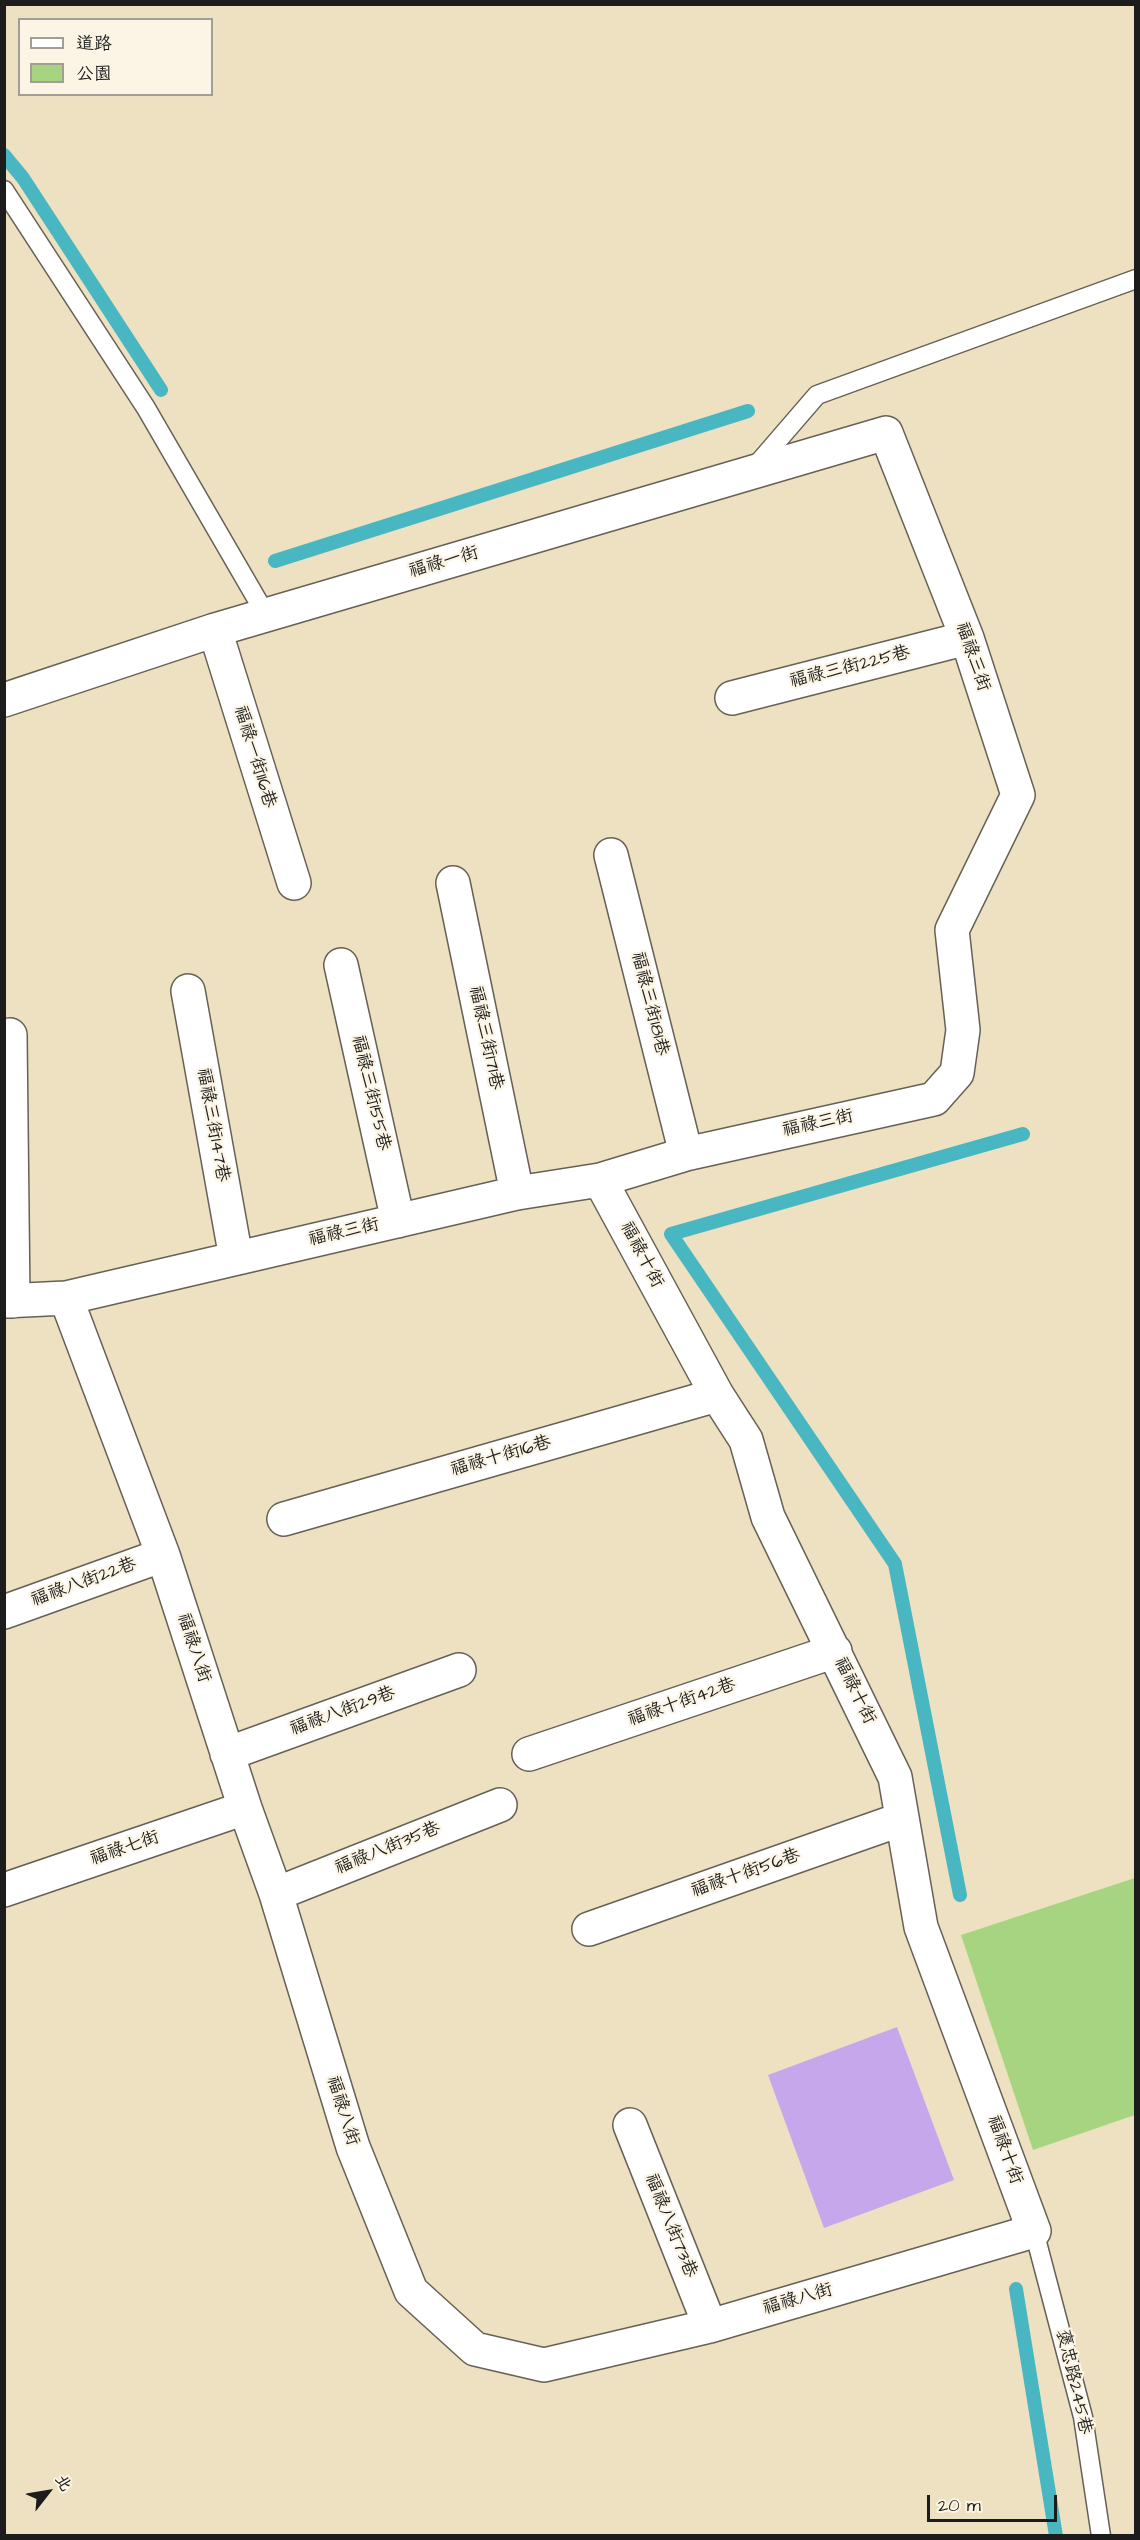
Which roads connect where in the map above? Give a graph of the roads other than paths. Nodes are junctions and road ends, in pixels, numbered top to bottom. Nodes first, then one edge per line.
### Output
1 (4, 190) edge
2 (1136, 279) edge
3 (886, 433) joint
4 (748, 474) junction
5 (266, 615) junction
6 (215, 630) junction
7 (967, 638) junction
8 (732, 698) dead end
9 (4, 700) edge
10 (611, 855) dead end
11 (294, 883) dead end
12 (453, 883) dead end
13 (341, 965) dead end
14 (188, 991) dead end
15 (9, 1035) dead end
16 (686, 1154) junction
17 (600, 1180) junction
18 (518, 1193) junction
19 (398, 1221) junction
20 (236, 1258) junction
21 (66, 1298) junction
22 (8, 1301) edge
23 (717, 1395) junction
24 (284, 1519) dead end
25 (163, 1555) junction
26 (4, 1612) edge
27 (835, 1651) junction
28 (459, 1671) dead end
29 (227, 1754) junction
30 (529, 1754) dead end
31 (500, 1805) dead end
32 (245, 1808) junction
33 (902, 1819) junction
34 (4, 1890) edge
35 (276, 1894) junction
36 (589, 1929) dead end
37 (630, 2125) dead end
38 (1034, 2230) junction
39 (710, 2326) junction
40 (1101, 2535) edge

1 - 5 lane
2 - 4 lane
3 - 4 street, 福祿一街
3 - 7 street, 福祿三街
4 - 5 street, 福祿一街
5 - 6 street, 福祿一街
6 - 9 street, 福祿一街
6 - 11 street, 福祿一街116巷
7 - 8 street, 福祿三街225巷
7 - 16 street, 福祿三街
10 - 16 street, 福祿三街181巷
12 - 18 street, 福祿三街171巷
13 - 19 street, 福祿三街155巷
14 - 20 street, 福祿三街147巷
15 - 22 street
16 - 17 street, 福祿三街
17 - 18 street, 福祿三街
17 - 23 street, 福祿十街
18 - 19 street, 福祿三街
19 - 20 street, 福祿三街
20 - 21 street, 福祿三街
21 - 22 street, 福祿三街
21 - 25 street, 福祿八街
23 - 24 street, 福祿十街16巷
23 - 27 street, 福祿十街
25 - 26 street, 福祿八街22巷
25 - 29 street, 福祿八街
27 - 30 street, 福祿十街42巷
27 - 33 street, 福祿十街
28 - 29 street, 福祿八街29巷
29 - 32 street, 福祿八街
31 - 35 street, 福祿八街35巷
32 - 34 street, 福祿七街
32 - 35 street, 福祿八街
33 - 36 street, 福祿十街56巷
33 - 38 street, 福祿十街
35 - 39 street, 福祿八街
37 - 39 street, 福祿八街73巷
38 - 39 street, 福祿八街
38 - 40 lane, 褒忠路245巷

